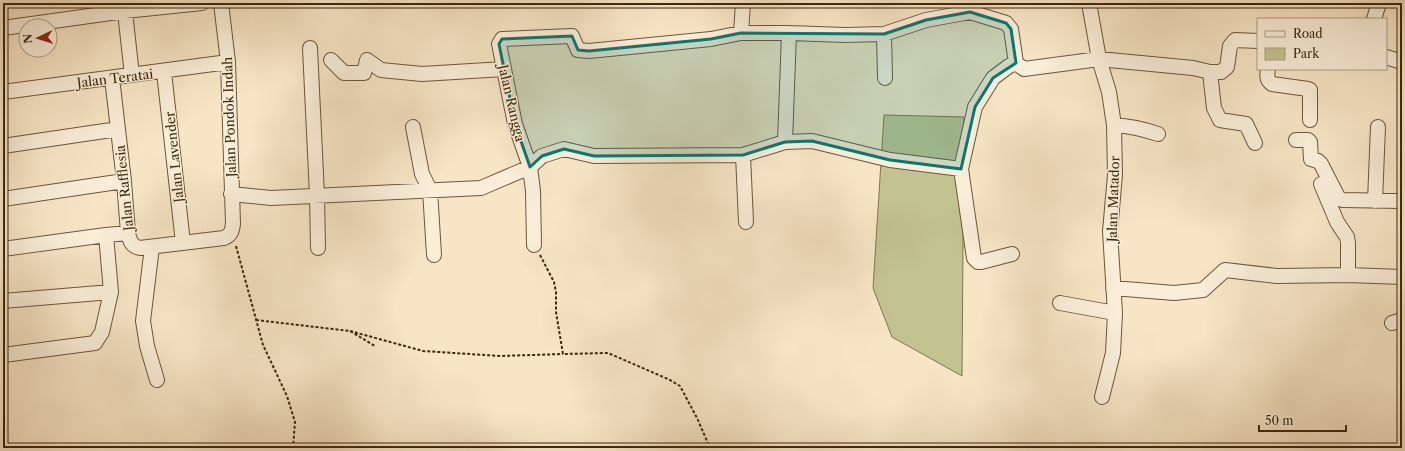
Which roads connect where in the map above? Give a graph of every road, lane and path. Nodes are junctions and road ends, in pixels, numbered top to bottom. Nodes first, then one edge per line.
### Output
1 (202, 3) edge
2 (221, 3) edge
3 (743, 3) edge
4 (1089, 3) edge
5 (1380, 3) edge
6 (124, 7) edge
7 (1374, 18) edge
8 (3, 28) edge
9 (741, 33) junction
10 (789, 33) junction
11 (884, 34) junction
12 (1257, 41) edge
13 (310, 48) dead end
14 (1387, 57) edge
15 (1099, 59) junction
16 (330, 60) dead end
17 (228, 62) junction
18 (1402, 62) edge
19 (1016, 63) junction
20 (504, 69) junction
21 (1268, 70) edge
22 (164, 72) junction
23 (1210, 72) junction
24 (132, 75) junction
25 (112, 78) junction
26 (885, 78) dead end
27 (3, 92) edge
28 (1310, 120) dead end
29 (1114, 125) junction
30 (413, 127) dead end
31 (1378, 127) dead end
32 (118, 129) junction
33 (1158, 134) dead end
34 (1296, 140) dead end
35 (785, 142) junction
36 (1255, 143) dead end
37 (3, 146) edge
38 (743, 155) junction
39 (1311, 159) junction
40 (530, 167) junction
41 (961, 169) junction
42 (124, 181) junction
43 (430, 190) junction
44 (231, 194) junction
45 (318, 195) junction
46 (3, 198) edge
47 (1375, 201) junction
48 (1402, 201) edge
49 (746, 222) dead end
50 (232, 231) junction
51 (128, 233) junction
52 (106, 235) junction
53 (183, 243) junction
54 (534, 245) joint
55 (152, 246) junction
56 (318, 248) dead end
57 (3, 249) edge
58 (1012, 254) dead end
59 (434, 255) dead end
60 (1348, 275) junction
61 (1402, 277) edge
62 (1113, 288) junction
63 (111, 292) junction
64 (3, 300) edge
65 (1060, 303) dead end
66 (1114, 313) junction
67 (256, 320) junction
68 (350, 331) junction
69 (375, 346) dead end
70 (563, 354) junction
71 (3, 355) edge
72 (157, 380) dead end
73 (1102, 397) dead end
74 (293, 448) edge
75 (710, 448) edge

1 - 6 street
2 - 17 street, Jalan Pondok Indah
3 - 9 street
4 - 15 street, Jalan Matador
5 - 7 street
6 - 8 street
6 - 24 street
9 - 10 street
9 - 20 street, Jalan Rangga
10 - 11 street
10 - 35 street
11 - 19 street
11 - 26 street
12 - 23 street
13 - 45 street
14 - 18 street
15 - 19 street
15 - 23 street
15 - 29 street, Jalan Matador
16 - 20 street
17 - 22 street, Jalan Teratai
17 - 44 street, Jalan Pondok Indah
19 - 41 street
20 - 40 street, Jalan Rangga
21 - 28 street
22 - 24 street, Jalan Teratai
22 - 53 street, Jalan Lavender
23 - 36 street
24 - 25 street, Jalan Teratai
25 - 27 street, Jalan Teratai
25 - 32 street, Jalan Rafflesia
29 - 33 street
29 - 62 street, Jalan Matador
30 - 43 street
31 - 47 street
32 - 37 street
32 - 42 street, Jalan Rafflesia
34 - 39 street
35 - 38 street
35 - 41 street
38 - 40 street
38 - 49 street
39 - 47 street
39 - 60 street
40 - 43 street
40 - 54 street, Jalan Rangga
41 - 58 street
42 - 46 street
42 - 51 street, Jalan Rafflesia
43 - 45 street
43 - 59 street
44 - 45 street
44 - 50 street, Jalan Pondok Indah
45 - 56 street
47 - 48 street
50 - 53 street, Jalan Rafflesia
50 - 67 path
51 - 52 street
51 - 55 street, Jalan Rafflesia
52 - 57 street
52 - 63 street
53 - 55 street, Jalan Rafflesia
54 - 70 path
55 - 72 street
60 - 61 street
60 - 62 street
62 - 66 street, Jalan Matador
63 - 64 street
63 - 71 street
65 - 66 street
66 - 73 street, Jalan Matador
67 - 68 path
67 - 74 path
68 - 69 path
68 - 70 path
70 - 75 path

